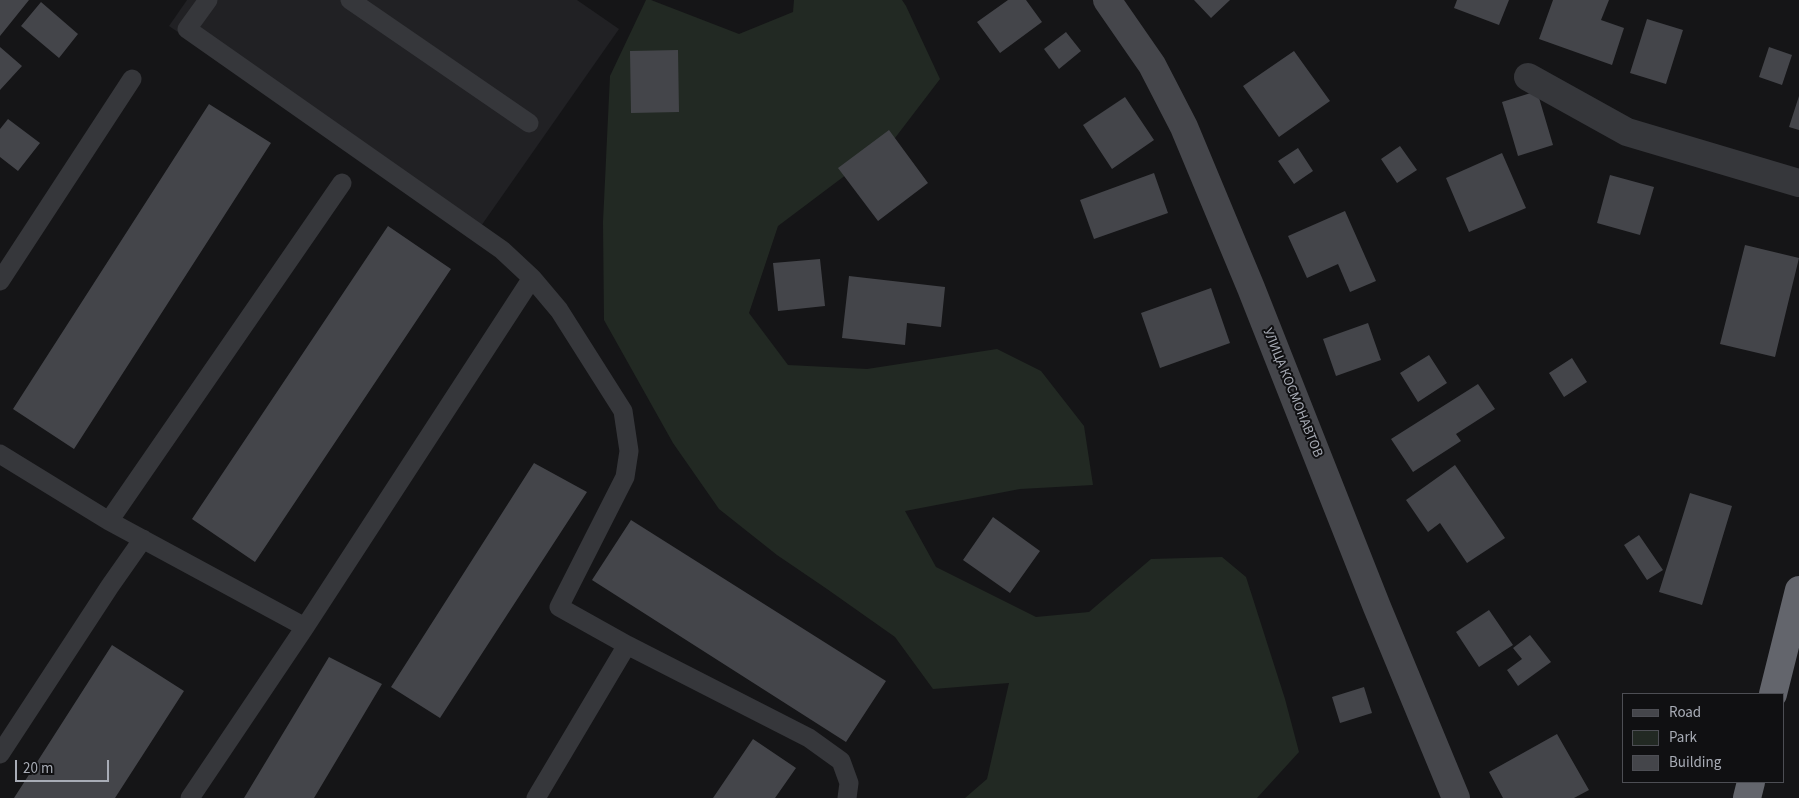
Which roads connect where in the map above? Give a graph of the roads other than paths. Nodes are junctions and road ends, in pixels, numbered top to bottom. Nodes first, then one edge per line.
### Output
1 (208, 0) edge
2 (350, 0) edge
3 (1114, 2) edge
4 (1528, 77) dead end
5 (132, 79) dead end
6 (529, 123) dead end
7 (342, 183) dead end
8 (1799, 183) edge
9 (532, 278) junction
10 (0, 281) edge
11 (2, 459) edge
12 (109, 521) junction
13 (143, 539) junction
14 (1799, 590) edge
15 (305, 627) junction
16 (627, 644) junction
17 (1773, 693) edge
18 (0, 754) edge
19 (1751, 783) edge
20 (190, 798) edge
21 (536, 798) edge
22 (847, 798) edge
23 (1456, 798) edge
24 (1747, 798) edge

1 - 9 lane
2 - 6 lane
3 - 23 street, УЛИЦА КОСМОНАВТОВ
4 - 8 street
5 - 10 lane
7 - 12 lane
9 - 15 lane
9 - 16 lane
11 - 12 lane
12 - 13 lane
13 - 15 lane
13 - 18 lane
14 - 17 highway
15 - 20 lane
16 - 21 lane
16 - 22 lane
19 - 24 highway

